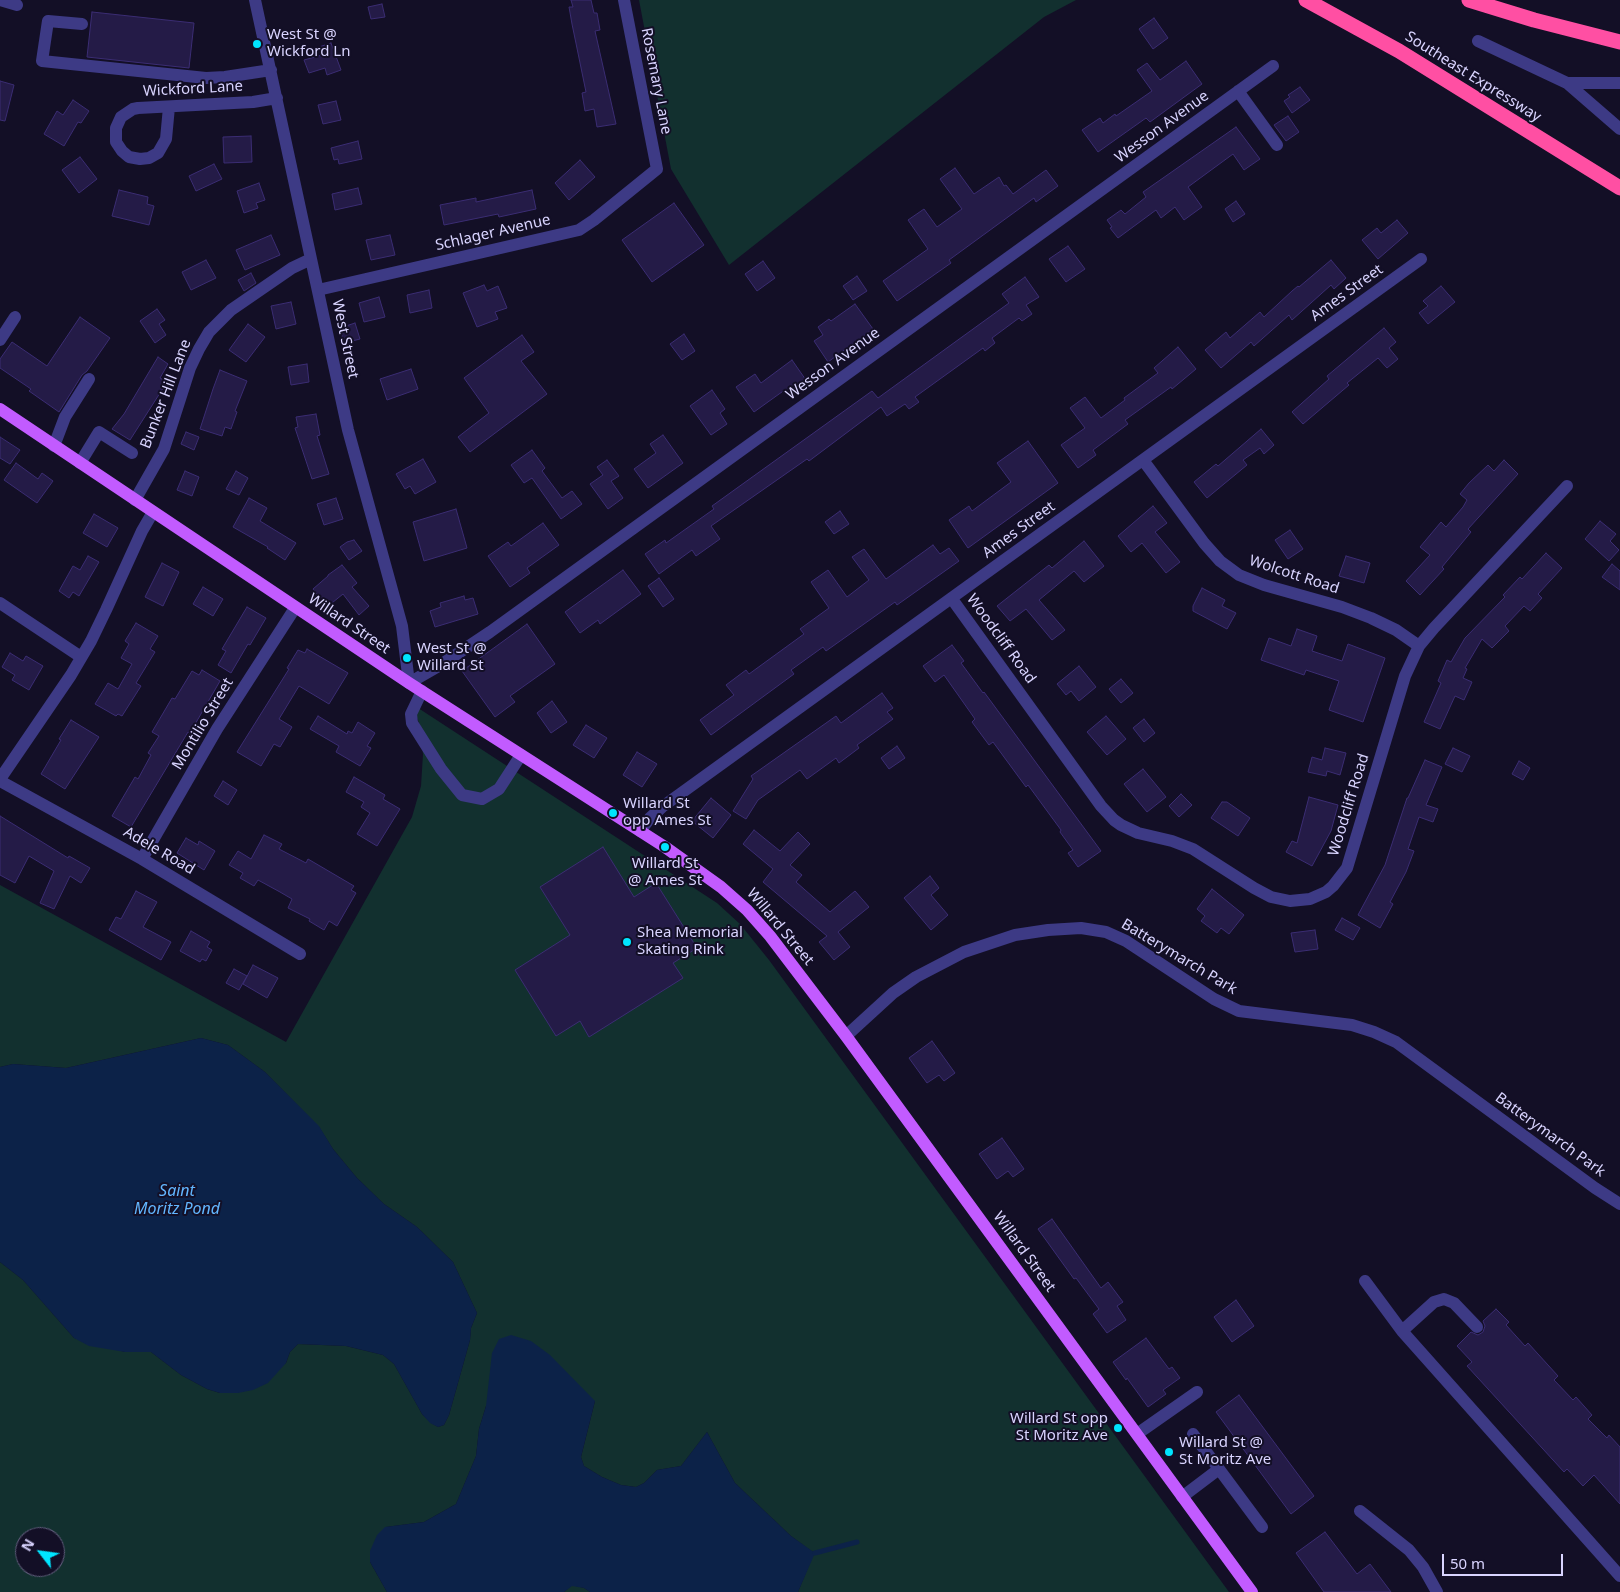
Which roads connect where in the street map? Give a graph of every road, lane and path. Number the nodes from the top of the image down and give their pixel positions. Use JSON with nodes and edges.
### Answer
{"nodes":[{"id":1,"x":0,"y":0,"type":"edge"},
{"id":2,"x":255,"y":0,"type":"edge"},
{"id":3,"x":624,"y":0,"type":"edge"},
{"id":4,"x":1306,"y":0,"type":"edge"},
{"id":5,"x":1470,"y":0,"type":"edge"},
{"id":6,"x":17,"y":5,"type":"dead end"},
{"id":7,"x":82,"y":24,"type":"dead end"},
{"id":8,"x":1478,"y":41,"type":"dead end"},
{"id":9,"x":1620,"y":42,"type":"edge"},
{"id":10,"x":1273,"y":66,"type":"dead end"},
{"id":11,"x":271,"y":70,"type":"junction"},
{"id":12,"x":1566,"y":83,"type":"junction"},
{"id":13,"x":1620,"y":83,"type":"edge"},
{"id":14,"x":1238,"y":92,"type":"junction"},
{"id":15,"x":277,"y":98,"type":"junction"},
{"id":16,"x":169,"y":106,"type":"junction"},
{"id":17,"x":1620,"y":129,"type":"edge"},
{"id":18,"x":1276,"y":145,"type":"dead end"},
{"id":19,"x":657,"y":169,"type":"joint"},
{"id":20,"x":1620,"y":188,"type":"edge"},
{"id":21,"x":311,"y":259,"type":"junction"},
{"id":22,"x":1421,"y":259,"type":"dead end"},
{"id":23,"x":318,"y":290,"type":"junction"},
{"id":24,"x":15,"y":317,"type":"dead end"},
{"id":25,"x":0,"y":340,"type":"edge"},
{"id":26,"x":88,"y":379,"type":"dead end"},
{"id":27,"x":0,"y":409,"type":"edge"},
{"id":28,"x":54,"y":446,"type":"junction"},
{"id":29,"x":132,"y":453,"type":"dead end"},
{"id":30,"x":1143,"y":460,"type":"junction"},
{"id":31,"x":80,"y":463,"type":"junction"},
{"id":32,"x":1567,"y":486,"type":"dead end"},
{"id":33,"x":136,"y":500,"type":"junction"},
{"id":34,"x":152,"y":512,"type":"junction"},
{"id":35,"x":952,"y":599,"type":"junction"},
{"id":36,"x":0,"y":603,"type":"edge"},
{"id":37,"x":295,"y":608,"type":"junction"},
{"id":38,"x":1419,"y":646,"type":"junction"},
{"id":39,"x":81,"y":658,"type":"junction"},
{"id":40,"x":409,"y":683,"type":"junction"},
{"id":41,"x":422,"y":691,"type":"junction"},
{"id":42,"x":521,"y":755,"type":"junction"},
{"id":43,"x":0,"y":780,"type":"edge"},
{"id":44,"x":640,"y":831,"type":"junction"},
{"id":45,"x":142,"y":859,"type":"junction"},
{"id":46,"x":300,"y":954,"type":"dead end"},
{"id":47,"x":846,"y":1036,"type":"junction"},
{"id":48,"x":1620,"y":1204,"type":"edge"},
{"id":49,"x":1365,"y":1281,"type":"dead end"},
{"id":50,"x":1477,"y":1327,"type":"dead end"},
{"id":51,"x":1402,"y":1330,"type":"junction"},
{"id":52,"x":1197,"y":1392,"type":"dead end"},
{"id":53,"x":1136,"y":1434,"type":"junction"},
{"id":54,"x":1192,"y":1434,"type":"dead end"},
{"id":55,"x":1219,"y":1469,"type":"junction"},
{"id":56,"x":1182,"y":1497,"type":"junction"},
{"id":57,"x":1360,"y":1511,"type":"dead end"},
{"id":58,"x":1262,"y":1527,"type":"dead end"},
{"id":59,"x":1620,"y":1576,"type":"edge"},
{"id":60,"x":1252,"y":1592,"type":"edge"},
{"id":61,"x":1437,"y":1592,"type":"edge"}],
"edges":[{"from":1,"to":6,"type":"street"},
{"from":2,"to":11,"type":"street","name":"West Street"},
{"from":3,"to":19,"type":"street","name":"Rosemary Lane"},
{"from":4,"to":20,"type":"highway","name":"Southeast Expressway"},
{"from":5,"to":9,"type":"highway"},
{"from":7,"to":11,"type":"street"},
{"from":8,"to":12,"type":"street"},
{"from":10,"to":14,"type":"street","name":"Wesson Avenue"},
{"from":11,"to":15,"type":"street","name":"West Street"},
{"from":12,"to":13,"type":"street"},
{"from":12,"to":17,"type":"street"},
{"from":14,"to":18,"type":"street"},
{"from":14,"to":40,"type":"street","name":"Wesson Avenue"},
{"from":15,"to":16,"type":"street","name":"Wickford Lane"},
{"from":15,"to":21,"type":"street","name":"West Street"},
{"from":16,"to":16,"type":"street","name":"Wickford Lane"},
{"from":19,"to":23,"type":"street","name":"Schlager Avenue"},
{"from":21,"to":23,"type":"street","name":"West Street"},
{"from":21,"to":33,"type":"street","name":"Bunker Hill Lane"},
{"from":22,"to":30,"type":"street","name":"Ames Street"},
{"from":23,"to":40,"type":"street","name":"West Street"},
{"from":24,"to":25,"type":"street"},
{"from":26,"to":28,"type":"street"},
{"from":27,"to":28,"type":"main road","name":"Willard Street"},
{"from":28,"to":31,"type":"main road","name":"Willard Street"},
{"from":29,"to":31,"type":"street"},
{"from":30,"to":35,"type":"street","name":"Ames Street"},
{"from":30,"to":38,"type":"street","name":"Wolcott Road"},
{"from":31,"to":33,"type":"main road","name":"Willard Street"},
{"from":32,"to":38,"type":"street","name":"Woodcliff Road"},
{"from":33,"to":34,"type":"main road","name":"Willard Street"},
{"from":34,"to":37,"type":"main road","name":"Willard Street"},
{"from":34,"to":39,"type":"street"},
{"from":35,"to":38,"type":"street","name":"Woodcliff Road"},
{"from":35,"to":44,"type":"street","name":"Ames Street"},
{"from":36,"to":39,"type":"street"},
{"from":37,"to":40,"type":"main road","name":"Willard Street"},
{"from":37,"to":45,"type":"street","name":"Montilio Street"},
{"from":39,"to":43,"type":"street"},
{"from":40,"to":41,"type":"main road","name":"Willard Street"},
{"from":41,"to":42,"type":"main road","name":"Willard Street"},
{"from":41,"to":42,"type":"street"},
{"from":42,"to":44,"type":"main road","name":"Willard Street"},
{"from":43,"to":45,"type":"street","name":"Adele Road"},
{"from":44,"to":47,"type":"main road","name":"Willard Street"},
{"from":45,"to":46,"type":"street","name":"Adele Road"},
{"from":47,"to":48,"type":"street","name":"Batterymarch Park"},
{"from":47,"to":53,"type":"main road","name":"Willard Street"},
{"from":49,"to":51,"type":"street"},
{"from":50,"to":51,"type":"street"},
{"from":51,"to":59,"type":"street"},
{"from":52,"to":53,"type":"street"},
{"from":53,"to":56,"type":"main road","name":"Willard Street"},
{"from":54,"to":55,"type":"street"},
{"from":55,"to":56,"type":"street"},
{"from":55,"to":58,"type":"street"},
{"from":56,"to":60,"type":"main road","name":"Willard Street"},
{"from":57,"to":61,"type":"street"}]}
